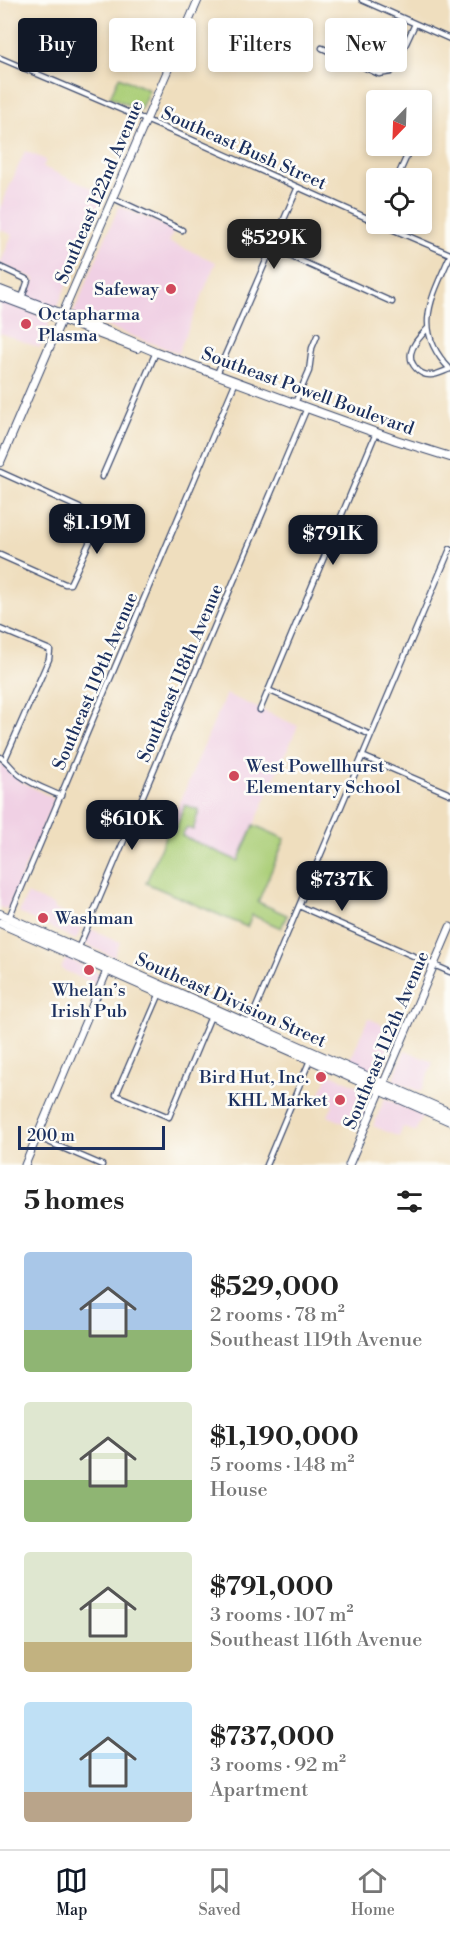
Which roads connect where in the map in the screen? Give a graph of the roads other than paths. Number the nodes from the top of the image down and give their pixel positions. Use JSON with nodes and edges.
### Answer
{"nodes":[{"id":1,"x":198,"y":0,"type":"edge"},
{"id":2,"x":362,"y":0,"type":"edge"},
{"id":3,"x":415,"y":24,"type":"junction"},
{"id":4,"x":450,"y":39,"type":"edge"},
{"id":5,"x":322,"y":48,"type":"dead end"},
{"id":6,"x":0,"y":58,"type":"edge"},
{"id":7,"x":147,"y":120,"type":"junction"},
{"id":8,"x":298,"y":187,"type":"junction"},
{"id":9,"x":113,"y":198,"type":"junction"},
{"id":10,"x":366,"y":218,"type":"edge"},
{"id":11,"x":182,"y":230,"type":"dead end"},
{"id":12,"x":403,"y":234,"type":"edge"},
{"id":13,"x":272,"y":248,"type":"junction"},
{"id":14,"x":450,"y":255,"type":"edge"},
{"id":15,"x":0,"y":267,"type":"edge"},
{"id":16,"x":0,"y":290,"type":"edge"},
{"id":17,"x":0,"y":296,"type":"edge"},
{"id":18,"x":22,"y":298,"type":"junction"},
{"id":19,"x":392,"y":302,"type":"dead end"},
{"id":20,"x":62,"y":316,"type":"junction"},
{"id":21,"x":428,"y":329,"type":"junction"},
{"id":22,"x":317,"y":336,"type":"dead end"},
{"id":23,"x":156,"y":352,"type":"junction"},
{"id":24,"x":450,"y":369,"type":"edge"},
{"id":25,"x":217,"y":374,"type":"junction"},
{"id":26,"x":237,"y":381,"type":"junction"},
{"id":27,"x":295,"y":403,"type":"junction"},
{"id":28,"x":307,"y":408,"type":"junction"},
{"id":29,"x":376,"y":434,"type":"junction"},
{"id":30,"x":450,"y":457,"type":"edge"},
{"id":31,"x":0,"y":462,"type":"edge"},
{"id":32,"x":0,"y":472,"type":"edge"},
{"id":33,"x":102,"y":477,"type":"dead end"},
{"id":34,"x":450,"y":549,"type":"edge"},
{"id":35,"x":0,"y":555,"type":"edge"},
{"id":36,"x":0,"y":629,"type":"edge"},
{"id":37,"x":268,"y":690,"type":"junction"},
{"id":38,"x":260,"y":710,"type":"dead end"},
{"id":39,"x":371,"y":735,"type":"junction"},
{"id":40,"x":362,"y":756,"type":"junction"},
{"id":41,"x":3,"y":758,"type":"edge"},
{"id":42,"x":450,"y":794,"type":"edge"},
{"id":43,"x":61,"y":796,"type":"junction"},
{"id":44,"x":299,"y":906,"type":"junction"},
{"id":45,"x":0,"y":914,"type":"edge"},
{"id":46,"x":5,"y":922,"type":"edge"},
{"id":47,"x":450,"y":927,"type":"edge"},
{"id":48,"x":23,"y":933,"type":"junction"},
{"id":49,"x":50,"y":937,"type":"junction"},
{"id":50,"x":78,"y":949,"type":"junction"},
{"id":51,"x":434,"y":964,"type":"junction"},
{"id":52,"x":109,"y":967,"type":"junction"},
{"id":53,"x":450,"y":972,"type":"edge"},
{"id":54,"x":160,"y":993,"type":"junction"},
{"id":55,"x":211,"y":1016,"type":"junction"},
{"id":56,"x":249,"y":1025,"type":"junction"},
{"id":57,"x":310,"y":1059,"type":"junction"},
{"id":58,"x":382,"y":1087,"type":"junction"},
{"id":59,"x":450,"y":1113,"type":"edge"},
{"id":60,"x":450,"y":1121,"type":"edge"},
{"id":61,"x":36,"y":1137,"type":"junction"},
{"id":62,"x":25,"y":1165,"type":"edge"},
{"id":63,"x":102,"y":1165,"type":"edge"},
{"id":64,"x":266,"y":1165,"type":"edge"},
{"id":65,"x":349,"y":1165,"type":"edge"}],
"edges":[{"from":1,"to":7,"type":"main road","name":"Southeast 122nd Avenue"},
{"from":2,"to":3,"type":"street"},
{"from":3,"to":4,"type":"street"},
{"from":3,"to":5,"type":"street"},
{"from":6,"to":7,"type":"street","name":"Southeast Bush Street"},
{"from":7,"to":8,"type":"street","name":"Southeast Bush Street"},
{"from":7,"to":9,"type":"main road","name":"Southeast 122nd Avenue"},
{"from":8,"to":10,"type":"street","name":"Southeast Bush Street"},
{"from":8,"to":13,"type":"street"},
{"from":9,"to":11,"type":"street"},
{"from":9,"to":20,"type":"main road","name":"Southeast 122nd Avenue"},
{"from":12,"to":14,"type":"street","name":"Southeast Bush Street"},
{"from":13,"to":19,"type":"street"},
{"from":13,"to":25,"type":"street"},
{"from":14,"to":21,"type":"street"},
{"from":15,"to":18,"type":"street"},
{"from":16,"to":18,"type":"main road","name":"Southeast Powell Boulevard"},
{"from":17,"to":20,"type":"main road","name":"Southeast Powell Boulevard"},
{"from":18,"to":20,"type":"main road","name":"Southeast Powell Boulevard"},
{"from":20,"to":23,"type":"main road","name":"Southeast Powell Boulevard"},
{"from":20,"to":31,"type":"main road","name":"Southeast 122nd Avenue"},
{"from":21,"to":24,"type":"street"},
{"from":21,"to":24,"type":"street"},
{"from":22,"to":27,"type":"street"},
{"from":23,"to":25,"type":"main road","name":"Southeast Powell Boulevard"},
{"from":23,"to":33,"type":"street"},
{"from":25,"to":26,"type":"main road","name":"Southeast Powell Boulevard"},
{"from":26,"to":27,"type":"main road","name":"Southeast Powell Boulevard"},
{"from":26,"to":43,"type":"street","name":"Southeast 119th Avenue"},
{"from":27,"to":28,"type":"main road","name":"Southeast Powell Boulevard"},
{"from":28,"to":29,"type":"main road","name":"Southeast Powell Boulevard"},
{"from":28,"to":50,"type":"street","name":"Southeast 118th Avenue"},
{"from":29,"to":30,"type":"main road","name":"Southeast Powell Boulevard"},
{"from":29,"to":37,"type":"street"},
{"from":32,"to":35,"type":"street"},
{"from":34,"to":39,"type":"street"},
{"from":36,"to":41,"type":"street"},
{"from":37,"to":38,"type":"street"},
{"from":37,"to":39,"type":"street"},
{"from":39,"to":40,"type":"street"},
{"from":40,"to":42,"type":"street"},
{"from":40,"to":44,"type":"street"},
{"from":41,"to":43,"type":"street"},
{"from":43,"to":46,"type":"street","name":"Southeast 119th Avenue"},
{"from":44,"to":51,"type":"street"},
{"from":44,"to":56,"type":"street"},
{"from":45,"to":46,"type":"main road","name":"Southeast Division Street"},
{"from":46,"to":48,"type":"main road","name":"Southeast Division Street"},
{"from":46,"to":49,"type":"main road","name":"Southeast Division Street"},
{"from":47,"to":51,"type":"main road","name":"Southeast 112th Avenue"},
{"from":48,"to":49,"type":"main road"},
{"from":48,"to":52,"type":"main road","name":"Southeast Division Street"},
{"from":49,"to":50,"type":"main road","name":"Southeast Division Street"},
{"from":50,"to":52,"type":"main road","name":"Southeast Division Street"},
{"from":51,"to":53,"type":"street"},
{"from":51,"to":58,"type":"main road","name":"Southeast 112th Avenue"},
{"from":52,"to":54,"type":"main road","name":"Southeast Division Street"},
{"from":52,"to":56,"type":"main road","name":"Southeast Division Street"},
{"from":52,"to":61,"type":"main road"},
{"from":54,"to":55,"type":"main road","name":"Southeast Division Street"},
{"from":54,"to":55,"type":"street"},
{"from":55,"to":57,"type":"main road","name":"Southeast Division Street"},
{"from":56,"to":58,"type":"main road","name":"Southeast Division Street"},
{"from":57,"to":58,"type":"main road","name":"Southeast Division Street"},
{"from":57,"to":64,"type":"street"},
{"from":58,"to":59,"type":"main road","name":"Southeast Division Street"},
{"from":58,"to":60,"type":"main road","name":"Southeast Division Street"},
{"from":58,"to":65,"type":"main road","name":"Southeast 112th Avenue"},
{"from":61,"to":62,"type":"main road"},
{"from":61,"to":63,"type":"street"}]}
